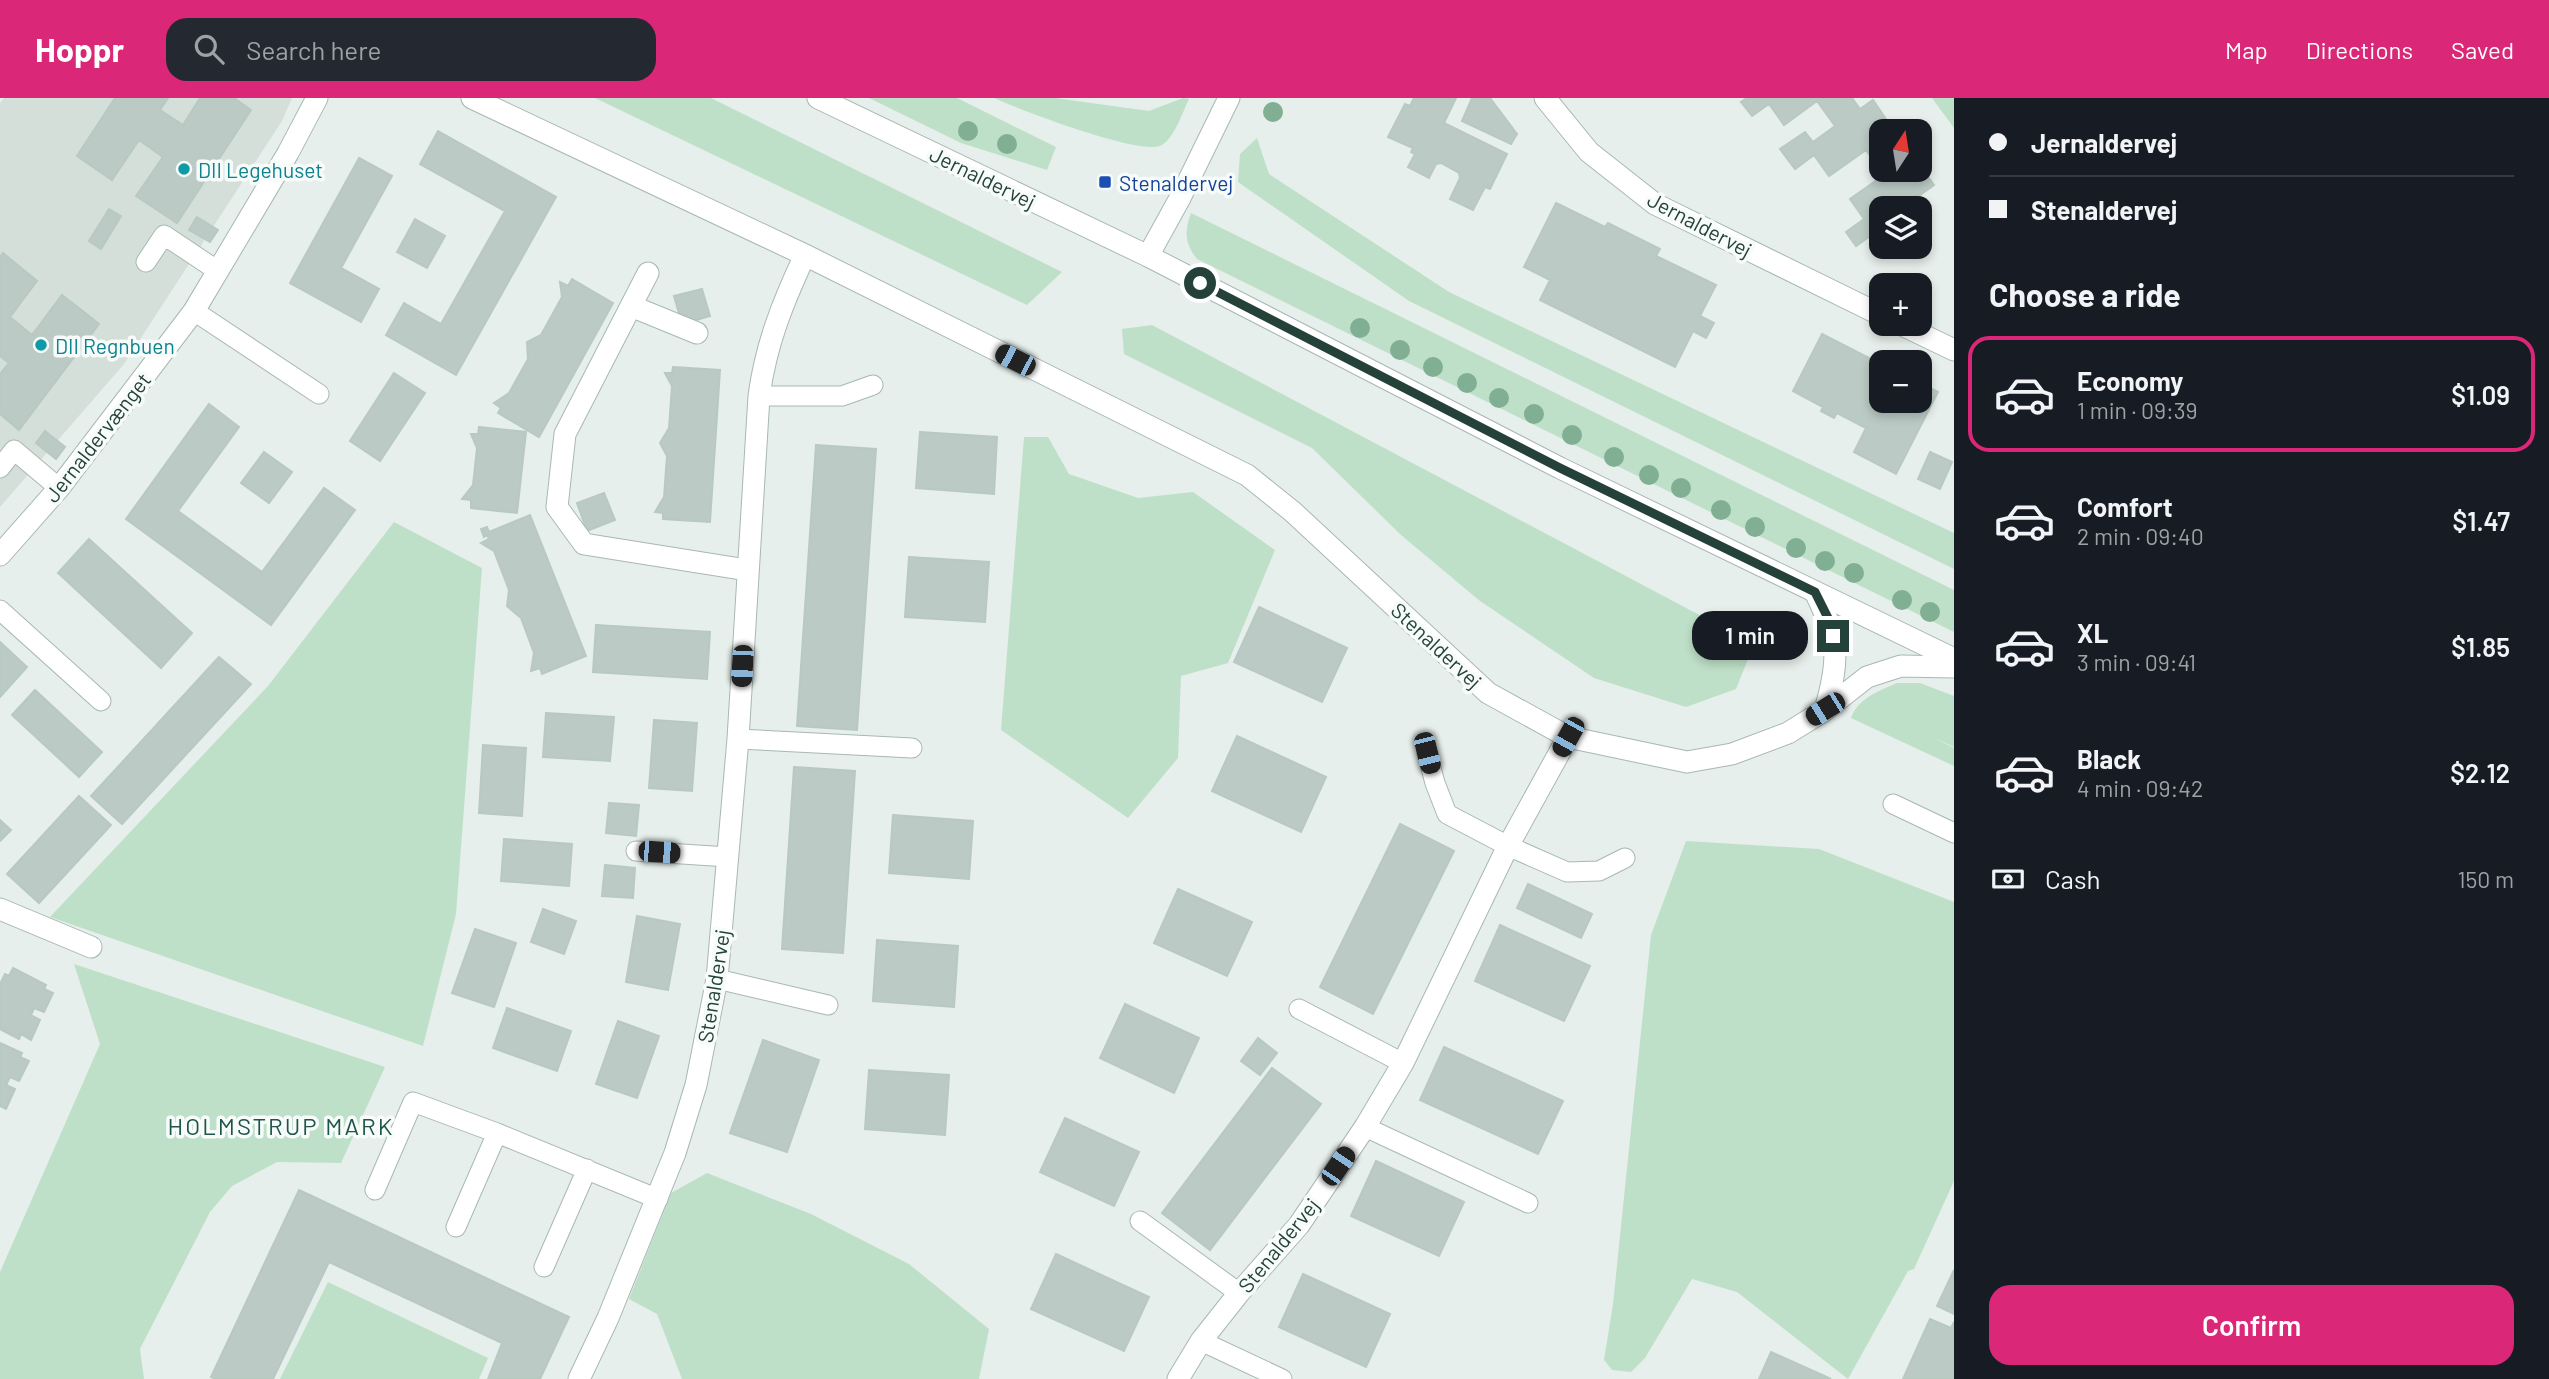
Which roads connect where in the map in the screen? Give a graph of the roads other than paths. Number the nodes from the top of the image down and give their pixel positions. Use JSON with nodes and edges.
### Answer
{"nodes":[{"id":1,"x":317,"y":98,"type":"edge"},
{"id":2,"x":472,"y":98,"type":"edge"},
{"id":3,"x":818,"y":98,"type":"edge"},
{"id":4,"x":1229,"y":98,"type":"edge"},
{"id":5,"x":1545,"y":98,"type":"edge"},
{"id":6,"x":805,"y":255,"type":"junction"},
{"id":7,"x":1148,"y":256,"type":"junction"},
{"id":8,"x":146,"y":262,"type":"dead end"},
{"id":9,"x":218,"y":271,"type":"junction"},
{"id":10,"x":648,"y":273,"type":"dead end"},
{"id":11,"x":631,"y":306,"type":"junction"},
{"id":12,"x":1869,"y":309,"type":"edge"},
{"id":13,"x":194,"y":311,"type":"junction"},
{"id":14,"x":697,"y":333,"type":"dead end"},
{"id":15,"x":1925,"y":336,"type":"edge"},
{"id":16,"x":1954,"y":350,"type":"edge"},
{"id":17,"x":873,"y":385,"type":"dead end"},
{"id":18,"x":319,"y":394,"type":"dead end"},
{"id":19,"x":759,"y":396,"type":"junction"},
{"id":20,"x":0,"y":467,"type":"edge"},
{"id":21,"x":59,"y":488,"type":"junction"},
{"id":22,"x":0,"y":555,"type":"edge"},
{"id":23,"x":747,"y":570,"type":"junction"},
{"id":24,"x":1815,"y":592,"type":"junction"},
{"id":25,"x":0,"y":610,"type":"edge"},
{"id":26,"x":1954,"y":659,"type":"edge"},
{"id":27,"x":1954,"y":667,"type":"edge"},
{"id":28,"x":101,"y":701,"type":"dead end"},
{"id":29,"x":1825,"y":709,"type":"junction"},
{"id":30,"x":1568,"y":737,"type":"junction"},
{"id":31,"x":737,"y":739,"type":"junction"},
{"id":32,"x":912,"y":748,"type":"dead end"},
{"id":33,"x":1427,"y":753,"type":"dead end"},
{"id":34,"x":1894,"y":804,"type":"dead end"},
{"id":35,"x":1954,"y":833,"type":"edge"},
{"id":36,"x":1508,"y":846,"type":"junction"},
{"id":37,"x":636,"y":851,"type":"dead end"},
{"id":38,"x":728,"y":857,"type":"junction"},
{"id":39,"x":1625,"y":858,"type":"dead end"},
{"id":40,"x":0,"y":908,"type":"edge"},
{"id":41,"x":91,"y":947,"type":"dead end"},
{"id":42,"x":717,"y":979,"type":"junction"},
{"id":43,"x":828,"y":1005,"type":"dead end"},
{"id":44,"x":1298,"y":1009,"type":"dead end"},
{"id":45,"x":1403,"y":1063,"type":"junction"},
{"id":46,"x":1365,"y":1127,"type":"junction"},
{"id":47,"x":497,"y":1133,"type":"junction"},
{"id":48,"x":587,"y":1169,"type":"junction"},
{"id":49,"x":375,"y":1190,"type":"dead end"},
{"id":50,"x":658,"y":1199,"type":"junction"},
{"id":51,"x":1528,"y":1203,"type":"dead end"},
{"id":52,"x":1140,"y":1221,"type":"dead end"},
{"id":53,"x":456,"y":1227,"type":"dead end"},
{"id":54,"x":544,"y":1266,"type":"dead end"},
{"id":55,"x":1239,"y":1293,"type":"junction"},
{"id":56,"x":1201,"y":1341,"type":"junction"},
{"id":57,"x":579,"y":1379,"type":"edge"},
{"id":58,"x":1178,"y":1379,"type":"edge"},
{"id":59,"x":1282,"y":1379,"type":"edge"}],
"edges":[{"from":1,"to":9,"type":"street","name":"Jernaldervænget"},
{"from":2,"to":6,"type":"street","name":"Stenaldervej"},
{"from":3,"to":7,"type":"street","name":"Jernaldervej"},
{"from":4,"to":7,"type":"street"},
{"from":5,"to":12,"type":"street","name":"Jernaldervej"},
{"from":6,"to":19,"type":"street","name":"Stenaldervej"},
{"from":6,"to":30,"type":"street","name":"Stenaldervej"},
{"from":7,"to":24,"type":"street","name":"Jernaldervej"},
{"from":8,"to":9,"type":"lane"},
{"from":9,"to":13,"type":"street","name":"Jernaldervænget"},
{"from":10,"to":11,"type":"street"},
{"from":11,"to":14,"type":"street"},
{"from":11,"to":23,"type":"street"},
{"from":13,"to":18,"type":"lane"},
{"from":13,"to":21,"type":"street","name":"Jernaldervænget"},
{"from":15,"to":16,"type":"street"},
{"from":17,"to":19,"type":"lane"},
{"from":19,"to":23,"type":"street","name":"Stenaldervej"},
{"from":20,"to":21,"type":"lane"},
{"from":21,"to":22,"type":"street","name":"Jernaldervænget"},
{"from":23,"to":31,"type":"street","name":"Stenaldervej"},
{"from":24,"to":26,"type":"street","name":"Jernaldervej"},
{"from":24,"to":29,"type":"street"},
{"from":25,"to":28,"type":"lane"},
{"from":27,"to":29,"type":"street","name":"Stenaldervej"},
{"from":29,"to":30,"type":"street","name":"Stenaldervej"},
{"from":30,"to":36,"type":"street","name":"Stenaldervej"},
{"from":31,"to":32,"type":"lane"},
{"from":31,"to":38,"type":"street","name":"Stenaldervej"},
{"from":33,"to":36,"type":"lane"},
{"from":34,"to":35,"type":"lane"},
{"from":36,"to":39,"type":"lane"},
{"from":36,"to":45,"type":"street","name":"Stenaldervej"},
{"from":37,"to":38,"type":"lane"},
{"from":38,"to":42,"type":"street","name":"Stenaldervej"},
{"from":40,"to":41,"type":"street"},
{"from":42,"to":43,"type":"lane"},
{"from":42,"to":50,"type":"street","name":"Stenaldervej"},
{"from":44,"to":45,"type":"lane"},
{"from":45,"to":46,"type":"street","name":"Stenaldervej"},
{"from":46,"to":51,"type":"lane"},
{"from":46,"to":55,"type":"street","name":"Stenaldervej"},
{"from":47,"to":48,"type":"lane"},
{"from":47,"to":49,"type":"lane"},
{"from":47,"to":53,"type":"lane"},
{"from":48,"to":50,"type":"lane"},
{"from":48,"to":54,"type":"lane"},
{"from":50,"to":57,"type":"street","name":"Stenaldervej"},
{"from":52,"to":55,"type":"lane"},
{"from":55,"to":56,"type":"street","name":"Stenaldervej"},
{"from":56,"to":58,"type":"street","name":"Stenaldervej"},
{"from":56,"to":59,"type":"lane"}]}
